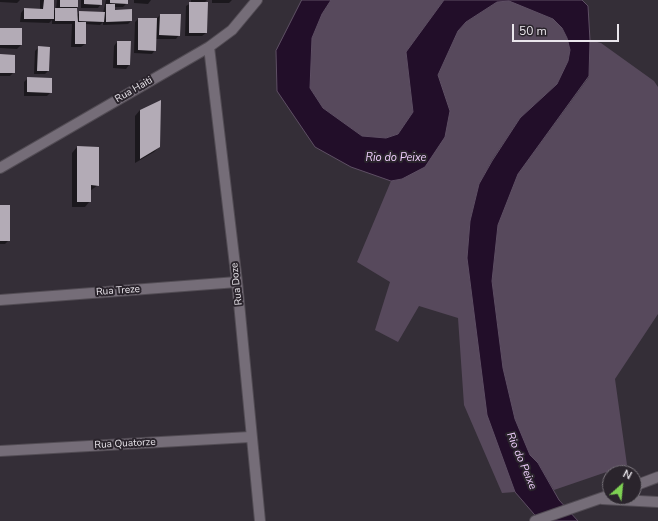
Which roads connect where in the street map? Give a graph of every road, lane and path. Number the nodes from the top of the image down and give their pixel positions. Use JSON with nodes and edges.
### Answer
{"nodes":[{"id":1,"x":257,"y":0,"type":"edge"},
{"id":2,"x":209,"y":47,"type":"junction"},
{"id":3,"x":0,"y":168,"type":"edge"},
{"id":4,"x":237,"y":282,"type":"junction"},
{"id":5,"x":0,"y":300,"type":"edge"},
{"id":6,"x":250,"y":437,"type":"junction"},
{"id":7,"x":0,"y":450,"type":"edge"},
{"id":8,"x":658,"y":477,"type":"edge"},
{"id":9,"x":642,"y":483,"type":"edge"},
{"id":10,"x":600,"y":499,"type":"edge"},
{"id":11,"x":658,"y":502,"type":"edge"},
{"id":12,"x":260,"y":521,"type":"edge"},
{"id":13,"x":535,"y":521,"type":"edge"}],
"edges":[{"from":1,"to":2,"type":"street","name":"Rua Haiti"},
{"from":2,"to":3,"type":"street","name":"Rua Haiti"},
{"from":2,"to":4,"type":"street","name":"Rua Doze"},
{"from":4,"to":5,"type":"street","name":"Rua Treze"},
{"from":4,"to":6,"type":"street","name":"Rua Doze"},
{"from":6,"to":7,"type":"street","name":"Rua Quatorze"},
{"from":6,"to":12,"type":"street","name":"Rua Doze"},
{"from":8,"to":9,"type":"street"},
{"from":10,"to":11,"type":"street"},
{"from":10,"to":13,"type":"street"}]}
